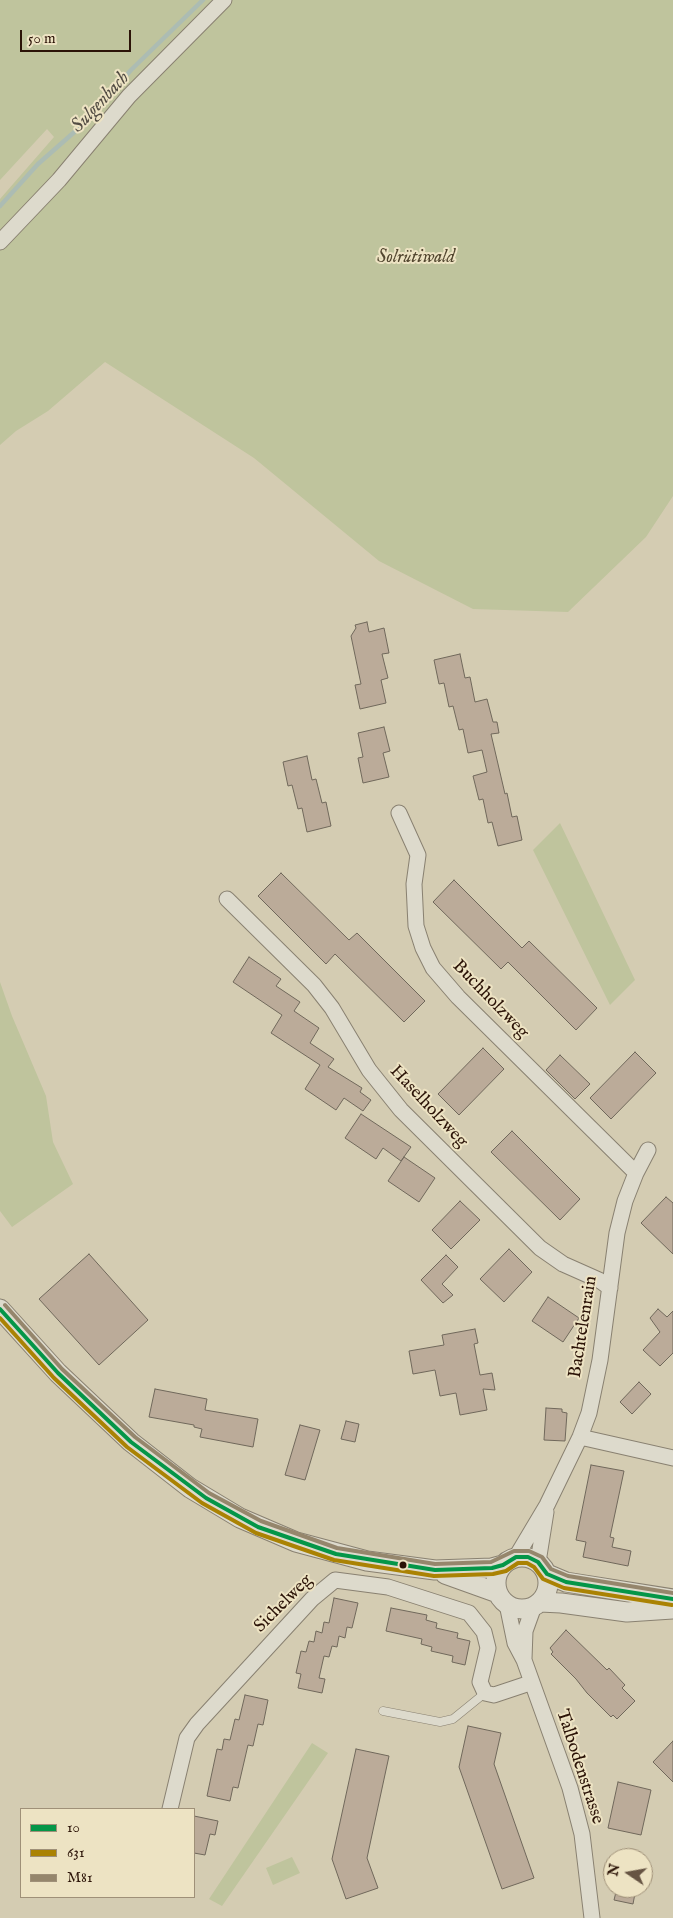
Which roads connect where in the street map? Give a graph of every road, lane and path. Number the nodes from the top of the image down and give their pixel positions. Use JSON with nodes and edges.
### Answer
{"nodes":[{"id":1,"x":224,"y":0,"type":"edge"},
{"id":2,"x":0,"y":242,"type":"edge"},
{"id":3,"x":399,"y":813,"type":"dead end"},
{"id":4,"x":226,"y":899,"type":"dead end"},
{"id":5,"x":648,"y":1150,"type":"dead end"},
{"id":6,"x":636,"y":1173,"type":"junction"},
{"id":7,"x":610,"y":1288,"type":"junction"},
{"id":8,"x":0,"y":1309,"type":"edge"},
{"id":9,"x":580,"y":1437,"type":"junction"},
{"id":10,"x":673,"y":1458,"type":"edge"},
{"id":11,"x":547,"y":1506,"type":"junction"},
{"id":12,"x":509,"y":1561,"type":"junction"},
{"id":13,"x":543,"y":1568,"type":"junction"},
{"id":14,"x":435,"y":1570,"type":"junction"},
{"id":15,"x":502,"y":1598,"type":"junction"},
{"id":16,"x":673,"y":1599,"type":"edge"},
{"id":17,"x":537,"y":1604,"type":"junction"},
{"id":18,"x":673,"y":1609,"type":"edge"},
{"id":19,"x":524,"y":1660,"type":"junction"},
{"id":20,"x":530,"y":1683,"type":"junction"},
{"id":21,"x":485,"y":1692,"type":"junction"},
{"id":22,"x":383,"y":1711,"type":"dead end"},
{"id":23,"x":170,"y":1808,"type":"edge"},
{"id":24,"x":592,"y":1918,"type":"edge"}],
"edges":[{"from":1,"to":2,"type":"street"},
{"from":3,"to":6,"type":"street","name":"Buchholzweg"},
{"from":4,"to":7,"type":"street","name":"Haselholzweg"},
{"from":5,"to":6,"type":"street","name":"Bachtelenrain"},
{"from":6,"to":7,"type":"street","name":"Bachtelenrain"},
{"from":7,"to":9,"type":"street","name":"Bachtelenrain"},
{"from":8,"to":14,"type":"street"},
{"from":9,"to":10,"type":"street"},
{"from":9,"to":11,"type":"street","name":"Bachtelenrain"},
{"from":11,"to":12,"type":"street","name":"Bachtelenrain"},
{"from":11,"to":13,"type":"street","name":"Bachtelenrain"},
{"from":12,"to":13,"type":"street"},
{"from":12,"to":14,"type":"street"},
{"from":12,"to":15,"type":"street"},
{"from":13,"to":16,"type":"street"},
{"from":13,"to":17,"type":"street"},
{"from":14,"to":15,"type":"street"},
{"from":15,"to":17,"type":"street"},
{"from":15,"to":19,"type":"street","name":"Talbodenstrasse"},
{"from":17,"to":18,"type":"street"},
{"from":17,"to":19,"type":"street","name":"Talbodenstrasse"},
{"from":19,"to":20,"type":"street","name":"Talbodenstrasse"},
{"from":20,"to":21,"type":"street"},
{"from":20,"to":24,"type":"street","name":"Talbodenstrasse"},
{"from":21,"to":22,"type":"lane"},
{"from":21,"to":23,"type":"street","name":"Sichelweg"}]}
